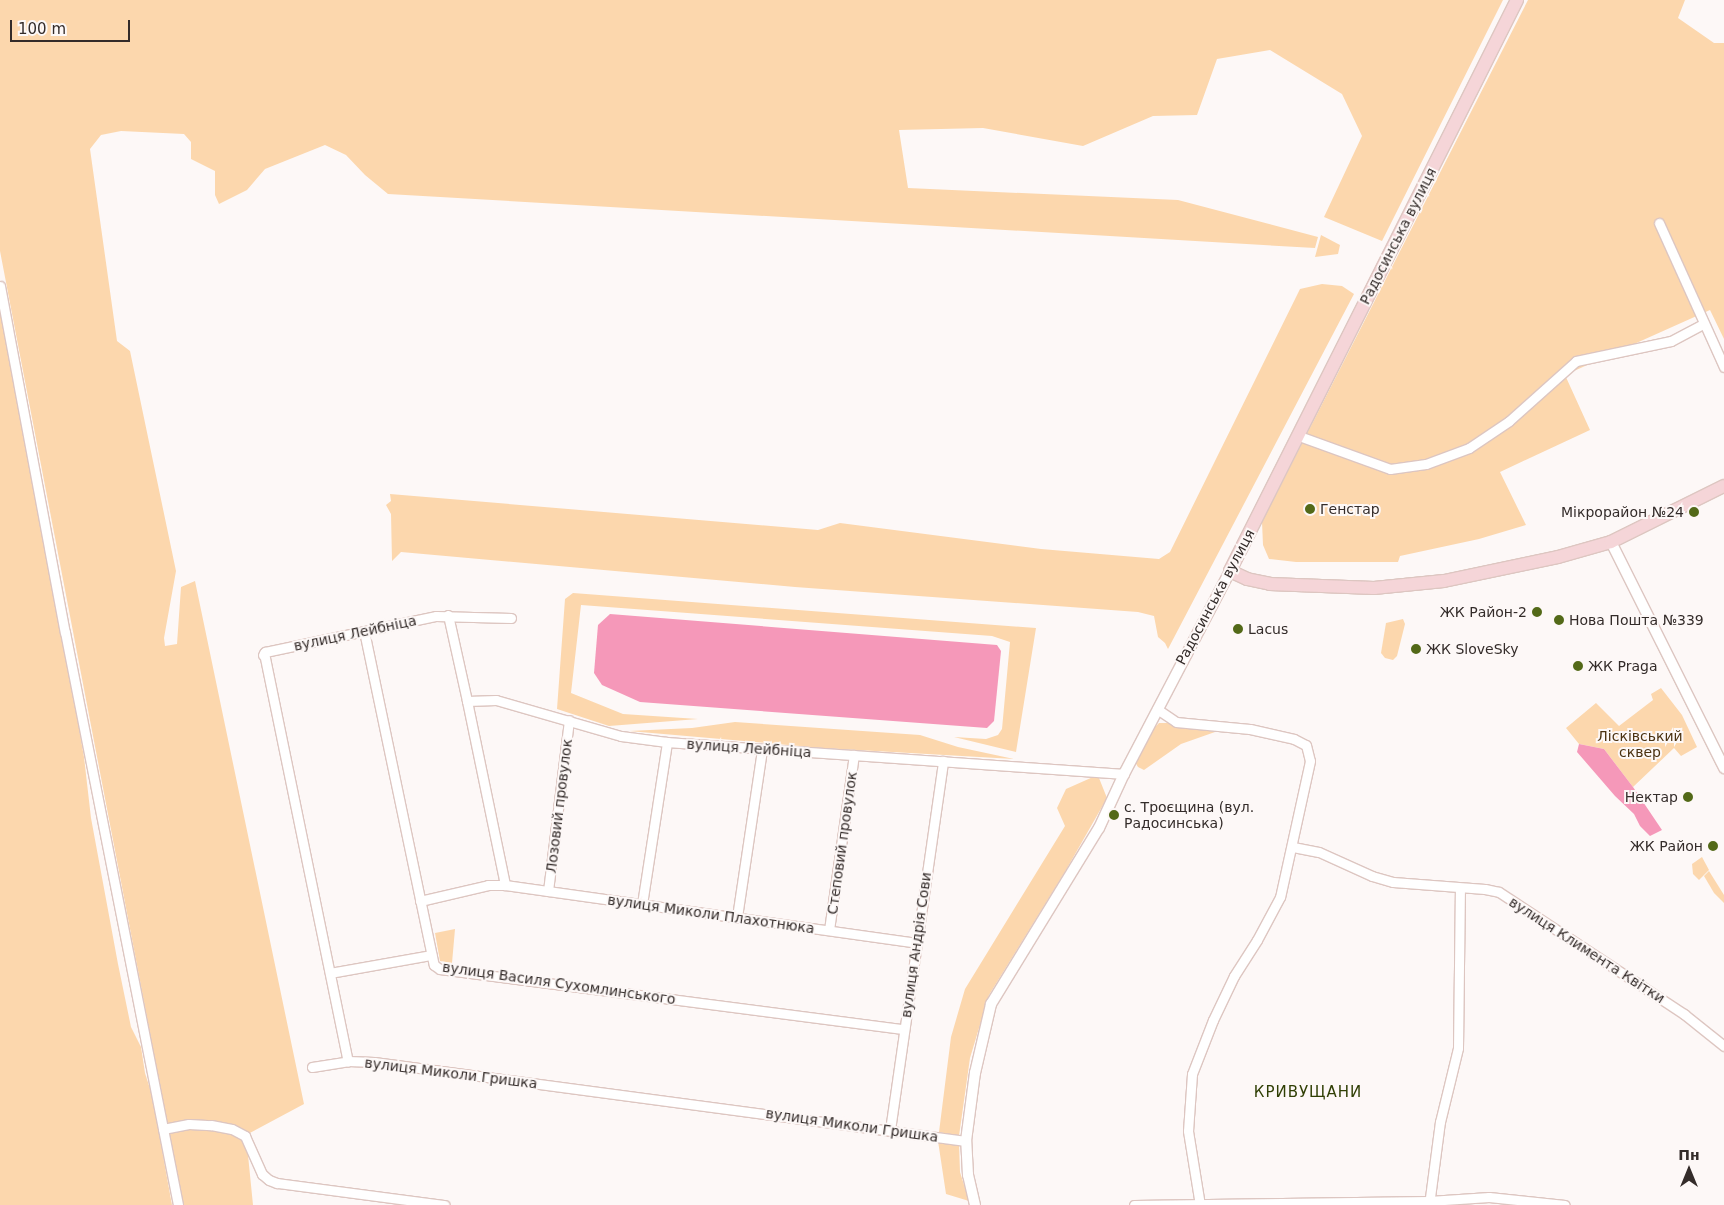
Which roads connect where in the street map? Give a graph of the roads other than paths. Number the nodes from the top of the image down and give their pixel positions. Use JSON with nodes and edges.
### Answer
{"nodes":[{"id":1,"x":1517,"y":0,"type":"edge"},
{"id":2,"x":1659,"y":223,"type":"dead end"},
{"id":3,"x":0,"y":286,"type":"edge"},
{"id":4,"x":1703,"y":324,"type":"junction"},
{"id":5,"x":1724,"y":367,"type":"edge"},
{"id":6,"x":1299,"y":436,"type":"junction"},
{"id":7,"x":1724,"y":486,"type":"edge"},
{"id":8,"x":1611,"y":542,"type":"junction"},
{"id":9,"x":1230,"y":571,"type":"junction"},
{"id":10,"x":448,"y":615,"type":"junction"},
{"id":11,"x":510,"y":618,"type":"dead end"},
{"id":12,"x":364,"y":631,"type":"junction"},
{"id":13,"x":263,"y":655,"type":"joint"},
{"id":14,"x":467,"y":701,"type":"junction"},
{"id":15,"x":1157,"y":709,"type":"junction"},
{"id":16,"x":569,"y":720,"type":"junction"},
{"id":17,"x":667,"y":742,"type":"junction"},
{"id":18,"x":762,"y":750,"type":"junction"},
{"id":19,"x":854,"y":755,"type":"junction"},
{"id":20,"x":943,"y":761,"type":"junction"},
{"id":21,"x":1724,"y":768,"type":"edge"},
{"id":22,"x":1124,"y":774,"type":"junction"},
{"id":23,"x":1293,"y":847,"type":"junction"},
{"id":24,"x":505,"y":885,"type":"junction"},
{"id":25,"x":1460,"y":888,"type":"junction"},
{"id":26,"x":548,"y":891,"type":"junction"},
{"id":27,"x":420,"y":901,"type":"junction"},
{"id":28,"x":642,"y":904,"type":"junction"},
{"id":29,"x":737,"y":917,"type":"junction"},
{"id":30,"x":829,"y":930,"type":"junction"},
{"id":31,"x":917,"y":943,"type":"junction"},
{"id":32,"x":431,"y":955,"type":"junction"},
{"id":33,"x":330,"y":974,"type":"junction"},
{"id":34,"x":904,"y":1029,"type":"junction"},
{"id":35,"x":1724,"y":1046,"type":"edge"},
{"id":36,"x":348,"y":1061,"type":"junction"},
{"id":37,"x":312,"y":1067,"type":"dead end"},
{"id":38,"x":163,"y":1129,"type":"junction"},
{"id":39,"x":890,"y":1130,"type":"junction"},
{"id":40,"x":966,"y":1141,"type":"junction"},
{"id":41,"x":1429,"y":1203,"type":"edge"},
{"id":42,"x":1199,"y":1204,"type":"edge"},
{"id":43,"x":178,"y":1205,"type":"edge"},
{"id":44,"x":445,"y":1205,"type":"edge"},
{"id":45,"x":975,"y":1205,"type":"edge"},
{"id":46,"x":1134,"y":1205,"type":"edge"},
{"id":47,"x":1565,"y":1205,"type":"edge"}],
"edges":[{"from":1,"to":6,"type":"main road","name":"Радосинська вулиця"},
{"from":2,"to":4,"type":"street"},
{"from":3,"to":38,"type":"street"},
{"from":4,"to":5,"type":"street"},
{"from":4,"to":6,"type":"street"},
{"from":6,"to":9,"type":"main road","name":"Радосинська вулиця"},
{"from":7,"to":8,"type":"main road"},
{"from":8,"to":9,"type":"main road"},
{"from":8,"to":21,"type":"street"},
{"from":9,"to":15,"type":"street","name":"Радосинська вулиця"},
{"from":10,"to":11,"type":"street","name":"вулиця Лейбніца"},
{"from":10,"to":12,"type":"street","name":"вулиця Лейбніца"},
{"from":10,"to":14,"type":"street"},
{"from":12,"to":13,"type":"street","name":"вулиця Лейбніца"},
{"from":12,"to":27,"type":"street","name":"вулиця Василя Сухомлинського"},
{"from":13,"to":33,"type":"street","name":"вулиця Миколи Гришка"},
{"from":14,"to":16,"type":"street","name":"вулиця Лейбніца"},
{"from":14,"to":24,"type":"street"},
{"from":15,"to":22,"type":"street","name":"Радосинська вулиця"},
{"from":15,"to":23,"type":"street"},
{"from":16,"to":17,"type":"street","name":"вулиця Лейбніца"},
{"from":16,"to":26,"type":"street","name":"Лозовий провулок"},
{"from":17,"to":18,"type":"street","name":"вулиця Лейбніца"},
{"from":17,"to":28,"type":"street"},
{"from":18,"to":19,"type":"street","name":"вулиця Лейбніца"},
{"from":18,"to":29,"type":"street"},
{"from":19,"to":20,"type":"street","name":"вулиця Лейбніца"},
{"from":19,"to":30,"type":"street","name":"Степовий провулок"},
{"from":20,"to":22,"type":"street","name":"вулиця Лейбніца"},
{"from":20,"to":31,"type":"street","name":"вулиця Андрія Сови"},
{"from":22,"to":40,"type":"street","name":"Радосинська вулиця"},
{"from":23,"to":25,"type":"street","name":"вулиця Климента Квітки"},
{"from":23,"to":42,"type":"street"},
{"from":24,"to":26,"type":"street","name":"вулиця Миколи Плахотнюка"},
{"from":24,"to":27,"type":"street","name":"вулиця Миколи Плахотнюка"},
{"from":25,"to":35,"type":"street","name":"вулиця Климента Квітки"},
{"from":25,"to":41,"type":"street"},
{"from":26,"to":28,"type":"street","name":"вулиця Миколи Плахотнюка"},
{"from":27,"to":32,"type":"street","name":"вулиця Василя Сухомлинського"},
{"from":28,"to":29,"type":"street","name":"вулиця Миколи Плахотнюка"},
{"from":29,"to":30,"type":"street","name":"вулиця Миколи Плахотнюка"},
{"from":30,"to":31,"type":"street","name":"вулиця Миколи Плахотнюка"},
{"from":31,"to":34,"type":"street","name":"вулиця Андрія Сови"},
{"from":32,"to":33,"type":"street"},
{"from":32,"to":34,"type":"street","name":"вулиця Василя Сухомлинського"},
{"from":33,"to":36,"type":"street","name":"вулиця Миколи Гришка"},
{"from":34,"to":39,"type":"street","name":"вулиця Андрія Сови"},
{"from":36,"to":37,"type":"street"},
{"from":36,"to":39,"type":"street","name":"вулиця Миколи Гришка"},
{"from":38,"to":43,"type":"street"},
{"from":38,"to":44,"type":"street"},
{"from":39,"to":40,"type":"street","name":"вулиця Миколи Гришка"},
{"from":40,"to":45,"type":"street","name":"Радосинська вулиця"},
{"from":41,"to":42,"type":"street"},
{"from":41,"to":47,"type":"street"},
{"from":42,"to":46,"type":"street"}]}
